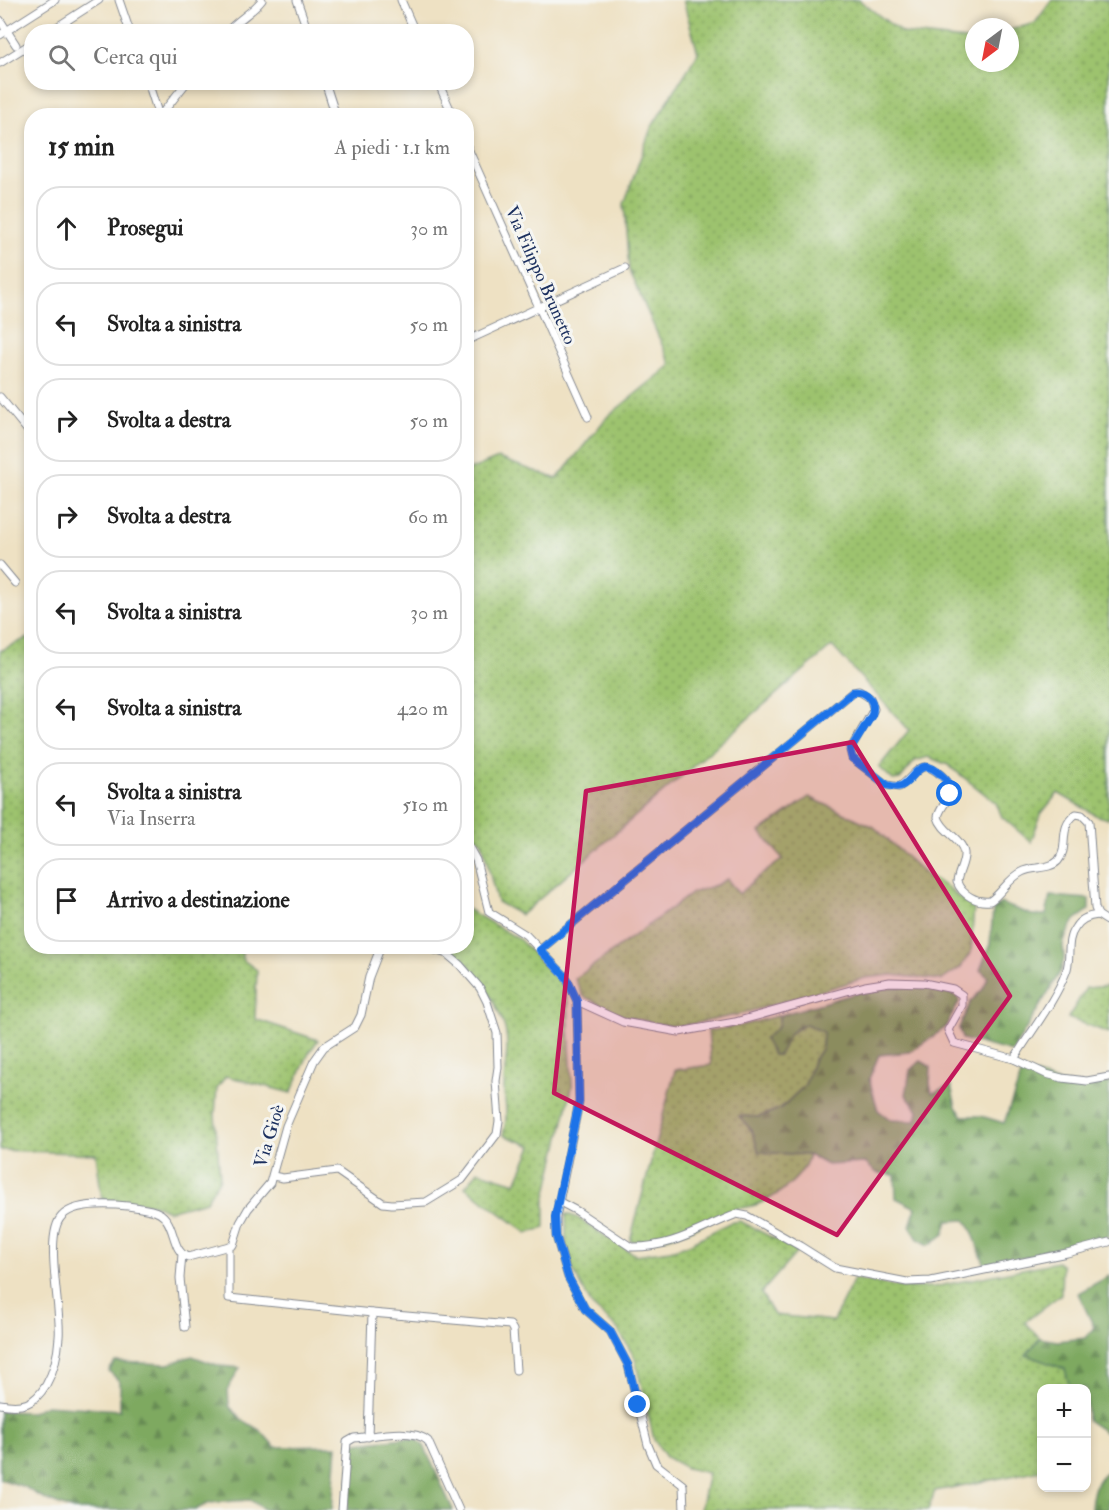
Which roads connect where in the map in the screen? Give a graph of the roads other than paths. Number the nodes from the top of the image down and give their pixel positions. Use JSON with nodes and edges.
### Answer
{"nodes":[{"id":1,"x":55,"y":0,"type":"edge"},
{"id":2,"x":99,"y":0,"type":"edge"},
{"id":3,"x":119,"y":0,"type":"edge"},
{"id":4,"x":262,"y":0,"type":"edge"},
{"id":5,"x":297,"y":0,"type":"edge"},
{"id":6,"x":401,"y":0,"type":"edge"},
{"id":7,"x":0,"y":20,"type":"edge"},
{"id":8,"x":62,"y":24,"type":"edge"},
{"id":9,"x":127,"y":24,"type":"edge"},
{"id":10,"x":233,"y":24,"type":"edge"},
{"id":11,"x":305,"y":24,"type":"edge"},
{"id":12,"x":412,"y":24,"type":"edge"},
{"id":13,"x":7,"y":30,"type":"junction"},
{"id":14,"x":0,"y":35,"type":"edge"},
{"id":15,"x":16,"y":45,"type":"dead end"},
{"id":16,"x":24,"y":48,"type":"edge"},
{"id":17,"x":0,"y":63,"type":"edge"},
{"id":18,"x":151,"y":90,"type":"edge"},
{"id":19,"x":181,"y":90,"type":"edge"},
{"id":20,"x":328,"y":90,"type":"edge"},
{"id":21,"x":442,"y":90,"type":"edge"},
{"id":22,"x":157,"y":108,"type":"edge"},
{"id":23,"x":166,"y":108,"type":"edge"},
{"id":24,"x":333,"y":108,"type":"edge"},
{"id":25,"x":449,"y":108,"type":"edge"},
{"id":26,"x":474,"y":162,"type":"edge"},
{"id":27,"x":625,"y":268,"type":"dead end"},
{"id":28,"x":539,"y":307,"type":"junction"},
{"id":29,"x":474,"y":336,"type":"edge"},
{"id":30,"x":0,"y":397,"type":"edge"},
{"id":31,"x":588,"y":417,"type":"dead end"},
{"id":32,"x":24,"y":426,"type":"edge"},
{"id":33,"x":0,"y":565,"type":"edge"},
{"id":34,"x":15,"y":583,"type":"dead end"},
{"id":35,"x":474,"y":857,"type":"edge"},
{"id":36,"x":1098,"y":915,"type":"junction"},
{"id":37,"x":1109,"y":922,"type":"edge"},
{"id":38,"x":540,"y":950,"type":"junction"},
{"id":39,"x":377,"y":954,"type":"edge"},
{"id":40,"x":447,"y":954,"type":"edge"},
{"id":41,"x":577,"y":1001,"type":"junction"},
{"id":42,"x":1014,"y":1059,"type":"junction"},
{"id":43,"x":1109,"y":1077,"type":"edge"},
{"id":44,"x":273,"y":1176,"type":"junction"},
{"id":45,"x":558,"y":1201,"type":"junction"},
{"id":46,"x":1109,"y":1242,"type":"edge"},
{"id":47,"x":229,"y":1246,"type":"junction"},
{"id":48,"x":182,"y":1254,"type":"junction"},
{"id":49,"x":372,"y":1313,"type":"junction"},
{"id":50,"x":185,"y":1327,"type":"dead end"},
{"id":51,"x":516,"y":1370,"type":"dead end"},
{"id":52,"x":0,"y":1404,"type":"edge"},
{"id":53,"x":368,"y":1437,"type":"junction"},
{"id":54,"x":342,"y":1510,"type":"edge"},
{"id":55,"x":459,"y":1510,"type":"edge"},
{"id":56,"x":684,"y":1510,"type":"edge"}],
"edges":[{"from":1,"to":13,"type":"street"},
{"from":2,"to":8,"type":"street"},
{"from":3,"to":9,"type":"street"},
{"from":4,"to":10,"type":"street"},
{"from":5,"to":11,"type":"street"},
{"from":6,"to":12,"type":"street"},
{"from":7,"to":13,"type":"street"},
{"from":13,"to":14,"type":"street"},
{"from":13,"to":15,"type":"street"},
{"from":16,"to":17,"type":"street"},
{"from":18,"to":22,"type":"street"},
{"from":19,"to":23,"type":"street"},
{"from":20,"to":24,"type":"street"},
{"from":21,"to":25,"type":"street"},
{"from":26,"to":28,"type":"street","name":"Via Filippo Brunetto"},
{"from":27,"to":28,"type":"street"},
{"from":28,"to":29,"type":"street"},
{"from":28,"to":31,"type":"street","name":"Via Filippo Brunetto"},
{"from":30,"to":32,"type":"street"},
{"from":33,"to":34,"type":"street"},
{"from":35,"to":38,"type":"street"},
{"from":36,"to":37,"type":"street"},
{"from":36,"to":38,"type":"street"},
{"from":36,"to":42,"type":"street"},
{"from":38,"to":41,"type":"street"},
{"from":39,"to":44,"type":"street","name":"Via Gioè"},
{"from":40,"to":44,"type":"street"},
{"from":41,"to":42,"type":"street"},
{"from":41,"to":45,"type":"street"},
{"from":42,"to":43,"type":"street"},
{"from":44,"to":47,"type":"street","name":"Via Gioè"},
{"from":45,"to":46,"type":"street"},
{"from":45,"to":56,"type":"street"},
{"from":47,"to":48,"type":"street"},
{"from":47,"to":49,"type":"street"},
{"from":48,"to":50,"type":"street"},
{"from":48,"to":52,"type":"street"},
{"from":49,"to":51,"type":"street"},
{"from":49,"to":53,"type":"street"},
{"from":53,"to":54,"type":"street"},
{"from":53,"to":55,"type":"street"}]}
